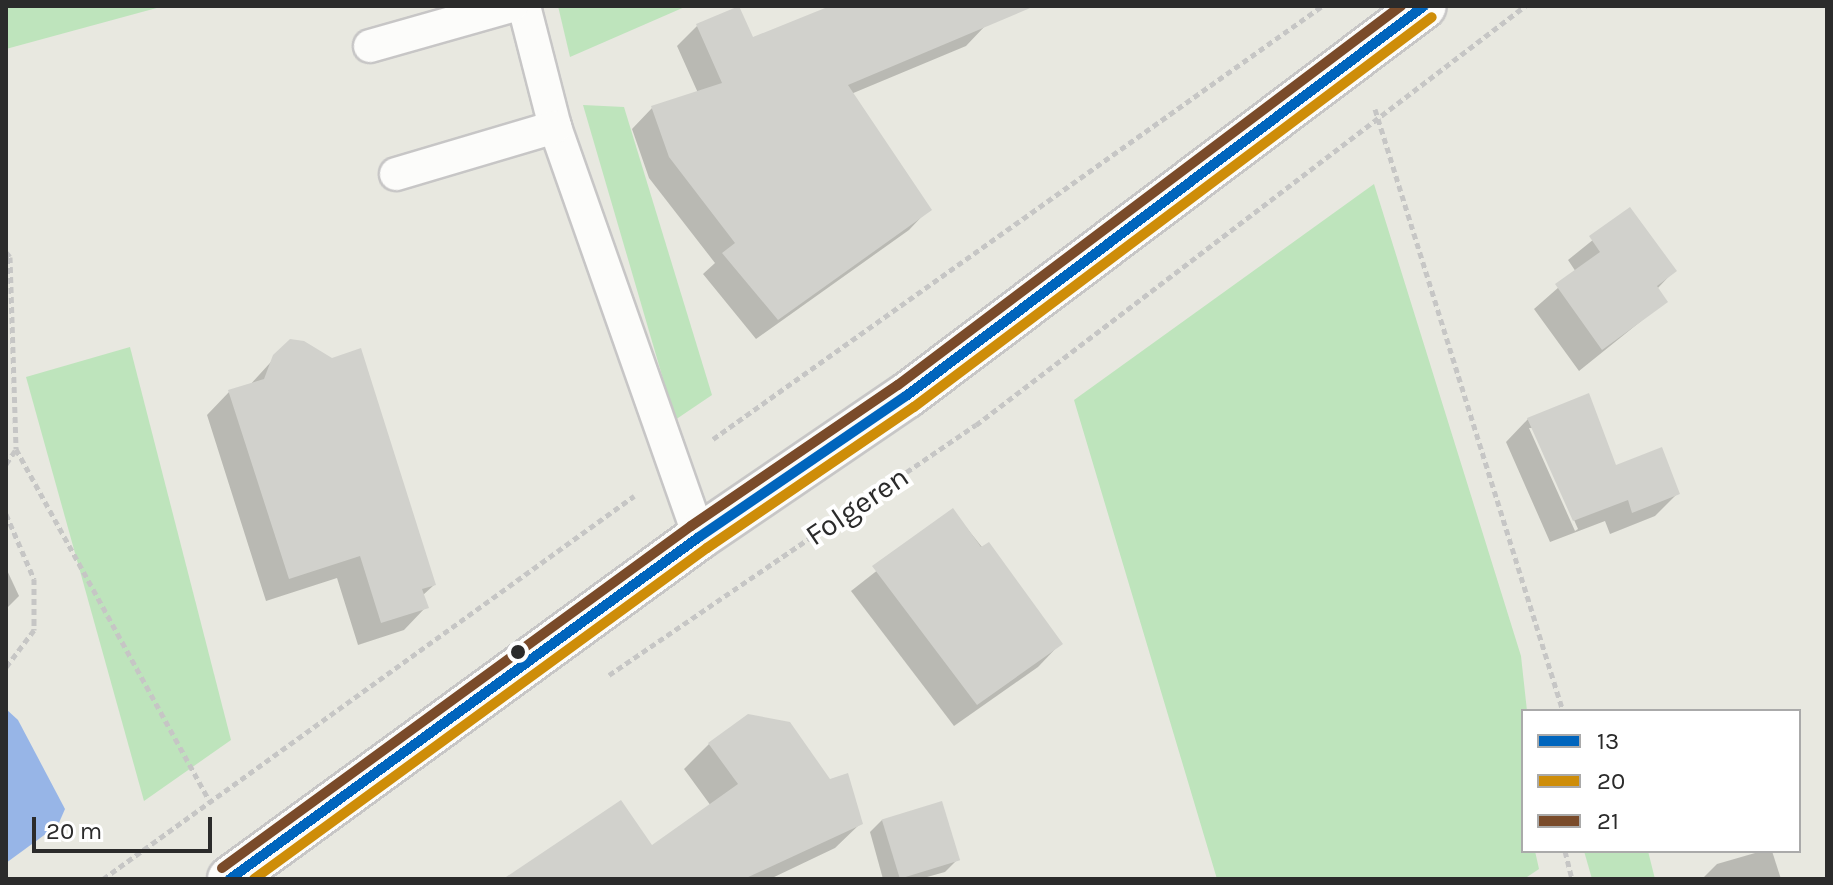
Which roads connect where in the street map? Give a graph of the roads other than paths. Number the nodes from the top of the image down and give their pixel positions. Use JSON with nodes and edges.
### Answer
{"nodes":[{"id":1,"x":511,"y":6,"type":"edge"},
{"id":2,"x":524,"y":6,"type":"edge"},
{"id":3,"x":1424,"y":6,"type":"edge"},
{"id":4,"x":370,"y":46,"type":"dead end"},
{"id":5,"x":555,"y":127,"type":"junction"},
{"id":6,"x":396,"y":174,"type":"dead end"},
{"id":7,"x":699,"y":537,"type":"junction"},
{"id":8,"x":230,"y":879,"type":"edge"}],
"edges":[{"from":1,"to":4,"type":"lane"},
{"from":2,"to":5,"type":"lane"},
{"from":3,"to":7,"type":"main road"},
{"from":5,"to":6,"type":"lane"},
{"from":5,"to":7,"type":"lane"},
{"from":7,"to":8,"type":"main road"}]}
